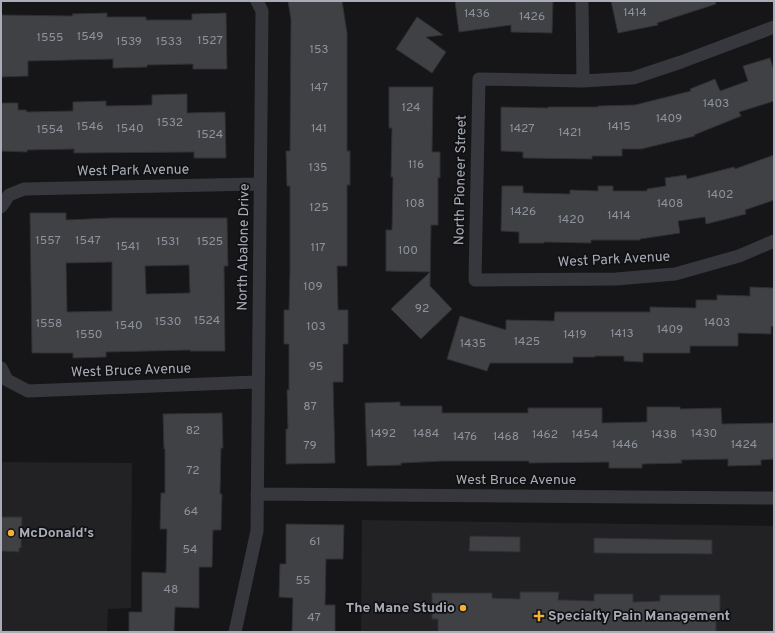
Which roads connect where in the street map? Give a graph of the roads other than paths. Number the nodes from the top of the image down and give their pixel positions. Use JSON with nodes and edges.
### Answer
{"nodes":[{"id":1,"x":257,"y":1,"type":"edge"},
{"id":2,"x":582,"y":1,"type":"edge"},
{"id":3,"x":774,"y":27,"type":"edge"},
{"id":4,"x":583,"y":81,"type":"junction"},
{"id":5,"x":260,"y":184,"type":"junction"},
{"id":6,"x":1,"y":207,"type":"edge"},
{"id":7,"x":774,"y":241,"type":"edge"},
{"id":8,"x":475,"y":280,"type":"joint"},
{"id":9,"x":1,"y":368,"type":"edge"},
{"id":10,"x":258,"y":382,"type":"junction"},
{"id":11,"x":258,"y":494,"type":"junction"},
{"id":12,"x":774,"y":498,"type":"edge"},
{"id":13,"x":235,"y":632,"type":"edge"}],
"edges":[{"from":1,"to":5,"type":"street","name":"North Abalone Drive"},
{"from":2,"to":4,"type":"street"},
{"from":3,"to":4,"type":"street"},
{"from":4,"to":8,"type":"street","name":"North Pioneer Street"},
{"from":5,"to":6,"type":"street","name":"West Park Avenue"},
{"from":5,"to":10,"type":"street","name":"North Abalone Drive"},
{"from":7,"to":8,"type":"street","name":"West Park Avenue"},
{"from":9,"to":10,"type":"street","name":"West Bruce Avenue"},
{"from":10,"to":11,"type":"street","name":"North Abalone Drive"},
{"from":11,"to":12,"type":"street","name":"West Bruce Avenue"},
{"from":11,"to":13,"type":"street","name":"North Abalone Drive"}]}
